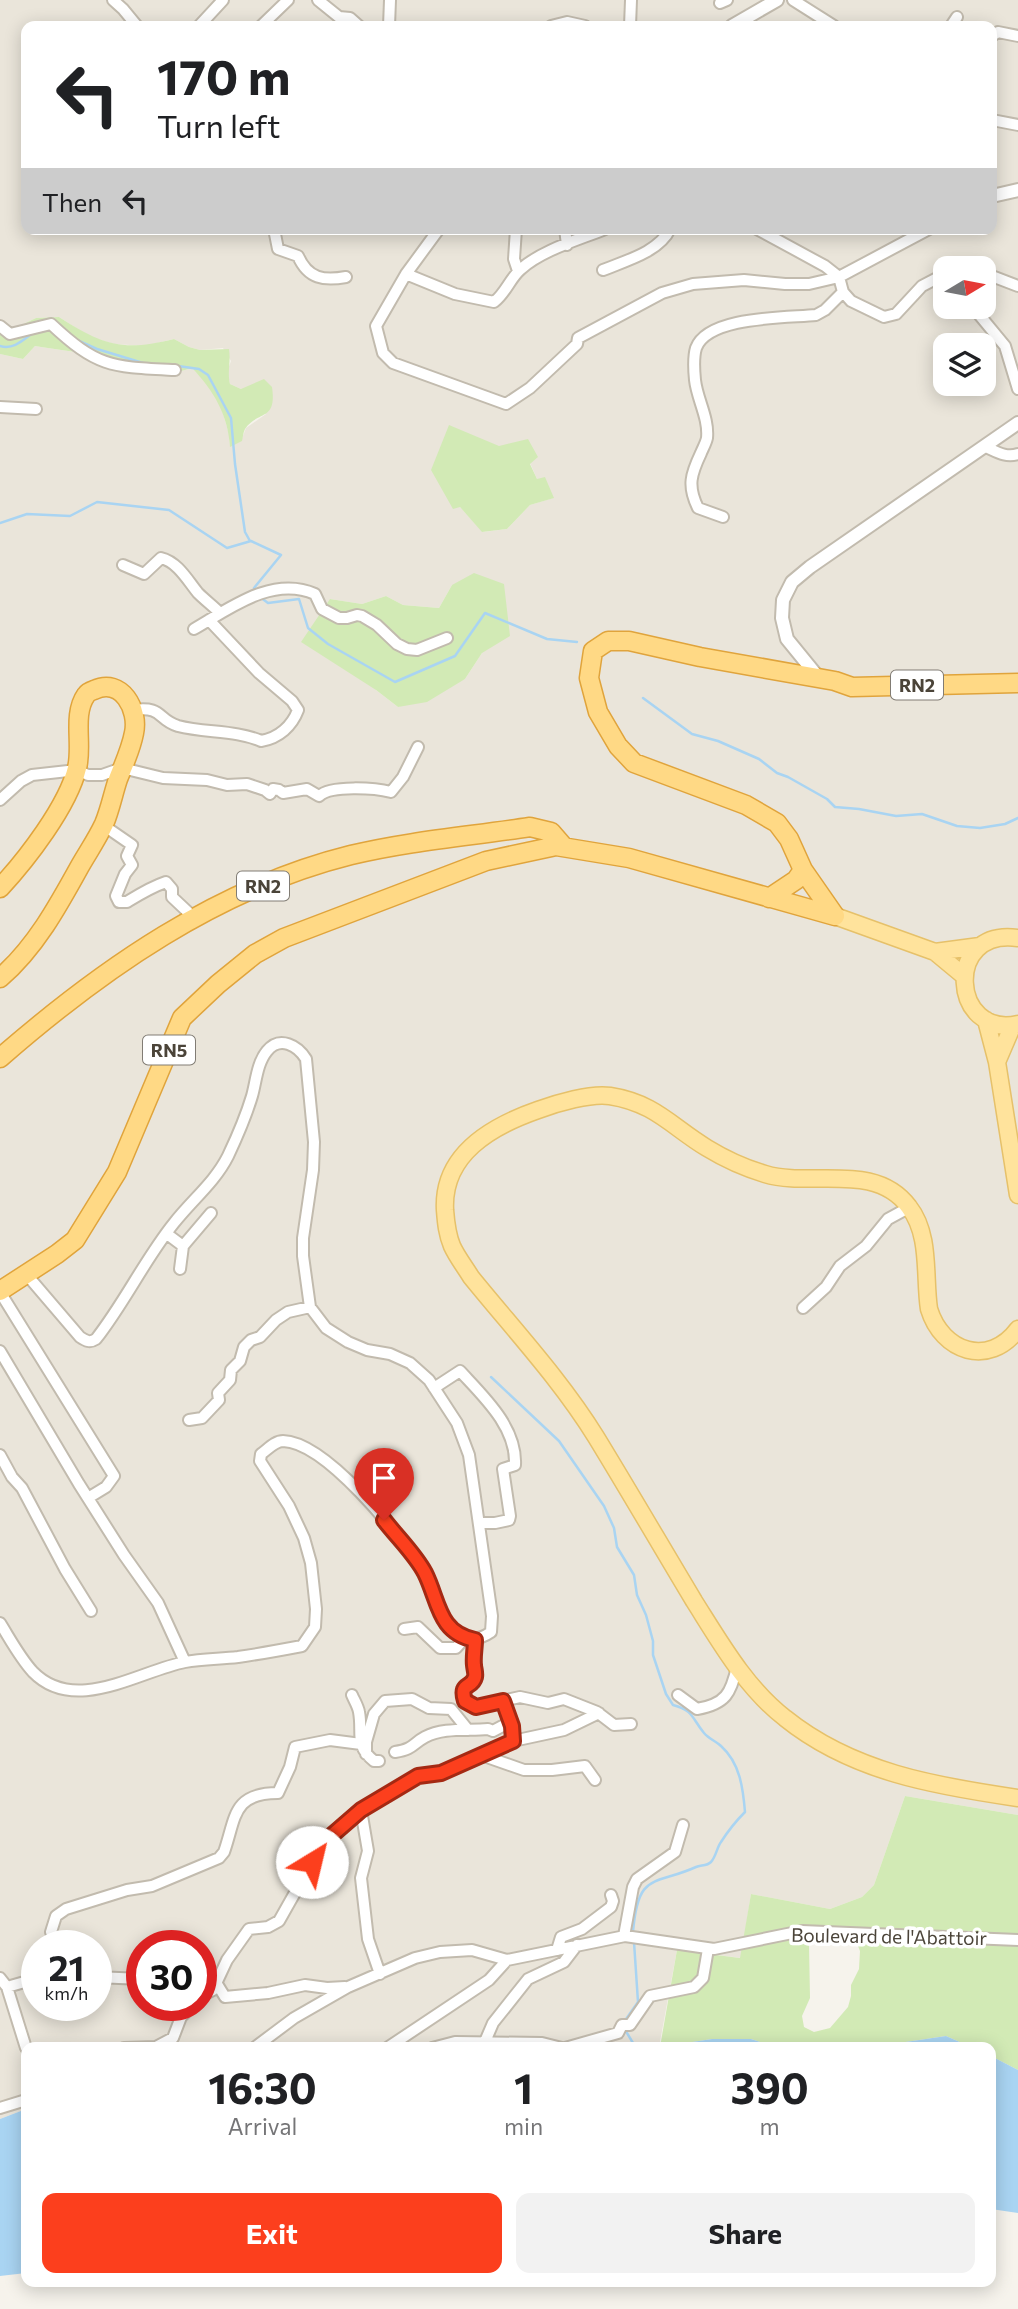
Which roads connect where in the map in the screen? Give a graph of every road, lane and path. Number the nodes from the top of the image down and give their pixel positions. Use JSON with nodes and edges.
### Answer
{"nodes":[{"id":1,"x":113,"y":0,"type":"edge"},
{"id":2,"x":223,"y":0,"type":"edge"},
{"id":3,"x":288,"y":0,"type":"edge"},
{"id":4,"x":318,"y":0,"type":"edge"},
{"id":5,"x":390,"y":0,"type":"edge"},
{"id":6,"x":631,"y":0,"type":"edge"},
{"id":7,"x":777,"y":0,"type":"edge"},
{"id":8,"x":793,"y":0,"type":"edge"},
{"id":9,"x":133,"y":21,"type":"edge"},
{"id":10,"x":204,"y":21,"type":"edge"},
{"id":11,"x":266,"y":21,"type":"edge"},
{"id":12,"x":353,"y":21,"type":"edge"},
{"id":13,"x":389,"y":21,"type":"edge"},
{"id":14,"x":630,"y":21,"type":"edge"},
{"id":15,"x":741,"y":21,"type":"edge"},
{"id":16,"x":826,"y":21,"type":"edge"},
{"id":17,"x":997,"y":33,"type":"edge"},
{"id":18,"x":1018,"y":36,"type":"edge"},
{"id":19,"x":997,"y":121,"type":"edge"},
{"id":20,"x":1018,"y":125,"type":"edge"},
{"id":21,"x":1018,"y":190,"type":"edge"},
{"id":22,"x":997,"y":195,"type":"edge"},
{"id":23,"x":275,"y":235,"type":"edge"},
{"id":24,"x":435,"y":235,"type":"edge"},
{"id":25,"x":516,"y":235,"type":"edge"},
{"id":26,"x":566,"y":235,"type":"edge"},
{"id":27,"x":591,"y":235,"type":"edge"},
{"id":28,"x":667,"y":235,"type":"edge"},
{"id":29,"x":768,"y":235,"type":"edge"},
{"id":30,"x":918,"y":235,"type":"edge"},
{"id":31,"x":567,"y":245,"type":"junction"},
{"id":32,"x":603,"y":270,"type":"dead end"},
{"id":33,"x":517,"y":271,"type":"junction"},
{"id":34,"x":406,"y":274,"type":"junction"},
{"id":35,"x":345,"y":277,"type":"dead end"},
{"id":36,"x":839,"y":277,"type":"junction"},
{"id":37,"x":996,"y":278,"type":"edge"},
{"id":38,"x":933,"y":281,"type":"edge"},
{"id":39,"x":1018,"y":286,"type":"edge"},
{"id":40,"x":843,"y":292,"type":"junction"},
{"id":41,"x":983,"y":319,"type":"edge"},
{"id":42,"x":0,"y":327,"type":"edge"},
{"id":43,"x":174,"y":370,"type":"dead end"},
{"id":44,"x":1018,"y":389,"type":"edge"},
{"id":45,"x":0,"y":407,"type":"edge"},
{"id":46,"x":36,"y":409,"type":"dead end"},
{"id":47,"x":1018,"y":423,"type":"edge"},
{"id":48,"x":986,"y":447,"type":"junction"},
{"id":49,"x":1018,"y":454,"type":"edge"},
{"id":50,"x":723,"y":517,"type":"dead end"},
{"id":51,"x":123,"y":565,"type":"dead end"},
{"id":52,"x":220,"y":613,"type":"junction"},
{"id":53,"x":209,"y":620,"type":"junction"},
{"id":54,"x":194,"y":629,"type":"dead end"},
{"id":55,"x":447,"y":638,"type":"dead end"},
{"id":56,"x":818,"y":677,"type":"junction"},
{"id":57,"x":1018,"y":682,"type":"edge"},
{"id":58,"x":133,"y":710,"type":"junction"},
{"id":59,"x":418,"y":747,"type":"dead end"},
{"id":60,"x":122,"y":768,"type":"junction"},
{"id":61,"x":77,"y":770,"type":"junction"},
{"id":62,"x":0,"y":800,"type":"edge"},
{"id":63,"x":103,"y":825,"type":"junction"},
{"id":64,"x":564,"y":848,"type":"junction"},
{"id":65,"x":803,"y":870,"type":"junction"},
{"id":66,"x":0,"y":888,"type":"edge"},
{"id":67,"x":769,"y":898,"type":"junction"},
{"id":68,"x":835,"y":916,"type":"junction"},
{"id":69,"x":192,"y":920,"type":"junction"},
{"id":70,"x":1018,"y":938,"type":"edge"},
{"id":71,"x":980,"y":946,"type":"junction"},
{"id":72,"x":935,"y":952,"type":"junction"},
{"id":73,"x":964,"y":976,"type":"junction"},
{"id":74,"x":0,"y":978,"type":"edge"},
{"id":75,"x":986,"y":1020,"type":"junction"},
{"id":76,"x":1016,"y":1024,"type":"edge"},
{"id":77,"x":0,"y":1058,"type":"edge"},
{"id":78,"x":997,"y":1062,"type":"junction"},
{"id":79,"x":1018,"y":1195,"type":"edge"},
{"id":80,"x":910,"y":1208,"type":"junction"},
{"id":81,"x":211,"y":1213,"type":"dead end"},
{"id":82,"x":167,"y":1234,"type":"junction"},
{"id":83,"x":183,"y":1246,"type":"junction"},
{"id":84,"x":180,"y":1269,"type":"dead end"},
{"id":85,"x":27,"y":1275,"type":"junction"},
{"id":86,"x":0,"y":1292,"type":"edge"},
{"id":87,"x":310,"y":1307,"type":"junction"},
{"id":88,"x":803,"y":1308,"type":"dead end"},
{"id":89,"x":1018,"y":1329,"type":"edge"},
{"id":90,"x":0,"y":1351,"type":"edge"},
{"id":91,"x":434,"y":1388,"type":"junction"},
{"id":92,"x":189,"y":1420,"type":"dead end"},
{"id":93,"x":0,"y":1455,"type":"edge"},
{"id":94,"x":88,"y":1497,"type":"junction"},
{"id":95,"x":479,"y":1523,"type":"junction"},
{"id":96,"x":91,"y":1611,"type":"dead end"},
{"id":97,"x":0,"y":1623,"type":"edge"},
{"id":98,"x":404,"y":1629,"type":"dead end"},
{"id":99,"x":470,"y":1639,"type":"junction"},
{"id":100,"x":185,"y":1662,"type":"junction"},
{"id":101,"x":737,"y":1667,"type":"junction"},
{"id":102,"x":352,"y":1695,"type":"dead end"},
{"id":103,"x":678,"y":1696,"type":"dead end"},
{"id":104,"x":503,"y":1701,"type":"junction"},
{"id":105,"x":599,"y":1713,"type":"junction"},
{"id":106,"x":510,"y":1722,"type":"junction"},
{"id":107,"x":631,"y":1724,"type":"dead end"},
{"id":108,"x":468,"y":1730,"type":"junction"},
{"id":109,"x":513,"y":1741,"type":"junction"},
{"id":110,"x":364,"y":1749,"type":"junction"},
{"id":111,"x":395,"y":1752,"type":"dead end"},
{"id":112,"x":481,"y":1755,"type":"junction"},
{"id":113,"x":379,"y":1761,"type":"dead end"},
{"id":114,"x":595,"y":1780,"type":"dead end"},
{"id":115,"x":1018,"y":1798,"type":"edge"},
{"id":116,"x":361,"y":1810,"type":"junction"},
{"id":117,"x":683,"y":1825,"type":"dead end"},
{"id":118,"x":611,"y":1895,"type":"dead end"},
{"id":119,"x":52,"y":1930,"type":"edge"},
{"id":120,"x":630,"y":1937,"type":"junction"},
{"id":121,"x":1018,"y":1940,"type":"edge"},
{"id":122,"x":577,"y":1945,"type":"junction"},
{"id":123,"x":708,"y":1949,"type":"junction"},
{"id":124,"x":557,"y":1950,"type":"junction"},
{"id":125,"x":507,"y":1960,"type":"junction"},
{"id":126,"x":380,"y":1974,"type":"junction"},
{"id":127,"x":21,"y":1982,"type":"edge"},
{"id":128,"x":3,"y":1983,"type":"edge"},
{"id":129,"x":217,"y":1983,"type":"joint"},
{"id":130,"x":348,"y":1987,"type":"junction"},
{"id":131,"x":179,"y":2021,"type":"edge"},
{"id":132,"x":24,"y":2042,"type":"edge"},
{"id":133,"x":165,"y":2042,"type":"edge"},
{"id":134,"x":262,"y":2042,"type":"edge"},
{"id":135,"x":396,"y":2042,"type":"edge"},
{"id":136,"x":485,"y":2042,"type":"edge"},
{"id":137,"x":585,"y":2042,"type":"edge"},
{"id":138,"x":21,"y":2102,"type":"edge"},
{"id":139,"x":0,"y":2108,"type":"edge"}],
"edges":[{"from":1,"to":9,"type":"street"},
{"from":2,"to":10,"type":"street"},
{"from":3,"to":11,"type":"street"},
{"from":4,"to":12,"type":"street"},
{"from":5,"to":13,"type":"street"},
{"from":6,"to":14,"type":"street"},
{"from":7,"to":15,"type":"street"},
{"from":8,"to":16,"type":"street"},
{"from":17,"to":18,"type":"street"},
{"from":19,"to":20,"type":"street"},
{"from":21,"to":22,"type":"street"},
{"from":23,"to":35,"type":"street"},
{"from":24,"to":34,"type":"street"},
{"from":25,"to":33,"type":"street"},
{"from":26,"to":31,"type":"street"},
{"from":27,"to":31,"type":"street"},
{"from":28,"to":32,"type":"street"},
{"from":29,"to":36,"type":"street"},
{"from":30,"to":36,"type":"street"},
{"from":31,"to":33,"type":"street"},
{"from":33,"to":34,"type":"street"},
{"from":34,"to":36,"type":"street"},
{"from":36,"to":40,"type":"street"},
{"from":37,"to":39,"type":"street"},
{"from":38,"to":40,"type":"street"},
{"from":40,"to":50,"type":"street"},
{"from":41,"to":44,"type":"street"},
{"from":42,"to":43,"type":"street"},
{"from":45,"to":46,"type":"street"},
{"from":47,"to":48,"type":"street"},
{"from":48,"to":49,"type":"street"},
{"from":48,"to":56,"type":"street"},
{"from":51,"to":52,"type":"street"},
{"from":52,"to":53,"type":"street"},
{"from":52,"to":55,"type":"street"},
{"from":53,"to":54,"type":"street"},
{"from":53,"to":58,"type":"street"},
{"from":56,"to":57,"type":"highway","number":"RN2"},
{"from":56,"to":65,"type":"highway","number":"RN2"},
{"from":58,"to":60,"type":"highway"},
{"from":58,"to":61,"type":"highway"},
{"from":59,"to":60,"type":"street"},
{"from":60,"to":61,"type":"street"},
{"from":60,"to":63,"type":"highway"},
{"from":61,"to":62,"type":"street"},
{"from":61,"to":66,"type":"highway"},
{"from":63,"to":69,"type":"street"},
{"from":63,"to":74,"type":"highway"},
{"from":64,"to":67,"type":"highway","number":"RN2"},
{"from":64,"to":69,"type":"highway","number":"RN2"},
{"from":64,"to":85,"type":"highway","number":"RN5"},
{"from":65,"to":67,"type":"highway"},
{"from":65,"to":68,"type":"highway","number":"RN2"},
{"from":67,"to":68,"type":"highway","number":"RN2"},
{"from":68,"to":72,"type":"main road"},
{"from":69,"to":77,"type":"highway","number":"RN2"},
{"from":70,"to":71,"type":"main road"},
{"from":71,"to":72,"type":"main road"},
{"from":71,"to":73,"type":"main road"},
{"from":72,"to":73,"type":"main road"},
{"from":73,"to":75,"type":"main road"},
{"from":75,"to":76,"type":"main road"},
{"from":75,"to":78,"type":"main road"},
{"from":76,"to":78,"type":"main road"},
{"from":78,"to":79,"type":"main road"},
{"from":80,"to":88,"type":"street"},
{"from":80,"to":89,"type":"main road"},
{"from":80,"to":101,"type":"main road"},
{"from":81,"to":83,"type":"street"},
{"from":82,"to":83,"type":"street"},
{"from":82,"to":85,"type":"street"},
{"from":82,"to":87,"type":"street"},
{"from":83,"to":84,"type":"street"},
{"from":85,"to":86,"type":"highway","number":"RN5"},
{"from":86,"to":94,"type":"street"},
{"from":87,"to":91,"type":"street"},
{"from":87,"to":92,"type":"street"},
{"from":90,"to":94,"type":"street"},
{"from":91,"to":95,"type":"street"},
{"from":91,"to":95,"type":"street"},
{"from":93,"to":96,"type":"street"},
{"from":94,"to":100,"type":"street"},
{"from":95,"to":99,"type":"street"},
{"from":97,"to":100,"type":"street"},
{"from":98,"to":99,"type":"street"},
{"from":99,"to":100,"type":"street"},
{"from":99,"to":104,"type":"street"},
{"from":101,"to":103,"type":"street"},
{"from":101,"to":115,"type":"main road"},
{"from":102,"to":110,"type":"street"},
{"from":104,"to":105,"type":"street"},
{"from":104,"to":106,"type":"street"},
{"from":105,"to":107,"type":"street"},
{"from":105,"to":109,"type":"street"},
{"from":106,"to":108,"type":"street"},
{"from":106,"to":109,"type":"street"},
{"from":108,"to":110,"type":"street"},
{"from":108,"to":111,"type":"street"},
{"from":109,"to":112,"type":"street"},
{"from":110,"to":113,"type":"street"},
{"from":110,"to":119,"type":"street"},
{"from":112,"to":114,"type":"street"},
{"from":112,"to":116,"type":"street"},
{"from":116,"to":126,"type":"street"},
{"from":116,"to":129,"type":"street"},
{"from":117,"to":120,"type":"street"},
{"from":118,"to":124,"type":"street"},
{"from":120,"to":122,"type":"street"},
{"from":120,"to":123,"type":"street","name":"Boulevard de l'Abattoir"},
{"from":121,"to":123,"type":"street","name":"Boulevard de l'Abattoir"},
{"from":122,"to":124,"type":"street"},
{"from":122,"to":136,"type":"street"},
{"from":123,"to":137,"type":"street"},
{"from":124,"to":125,"type":"street"},
{"from":125,"to":126,"type":"street"},
{"from":125,"to":135,"type":"street"},
{"from":126,"to":130,"type":"street"},
{"from":127,"to":128,"type":"street"},
{"from":128,"to":132,"type":"street"},
{"from":129,"to":130,"type":"street"},
{"from":130,"to":134,"type":"street"},
{"from":131,"to":133,"type":"street"},
{"from":138,"to":139,"type":"street"}]}
